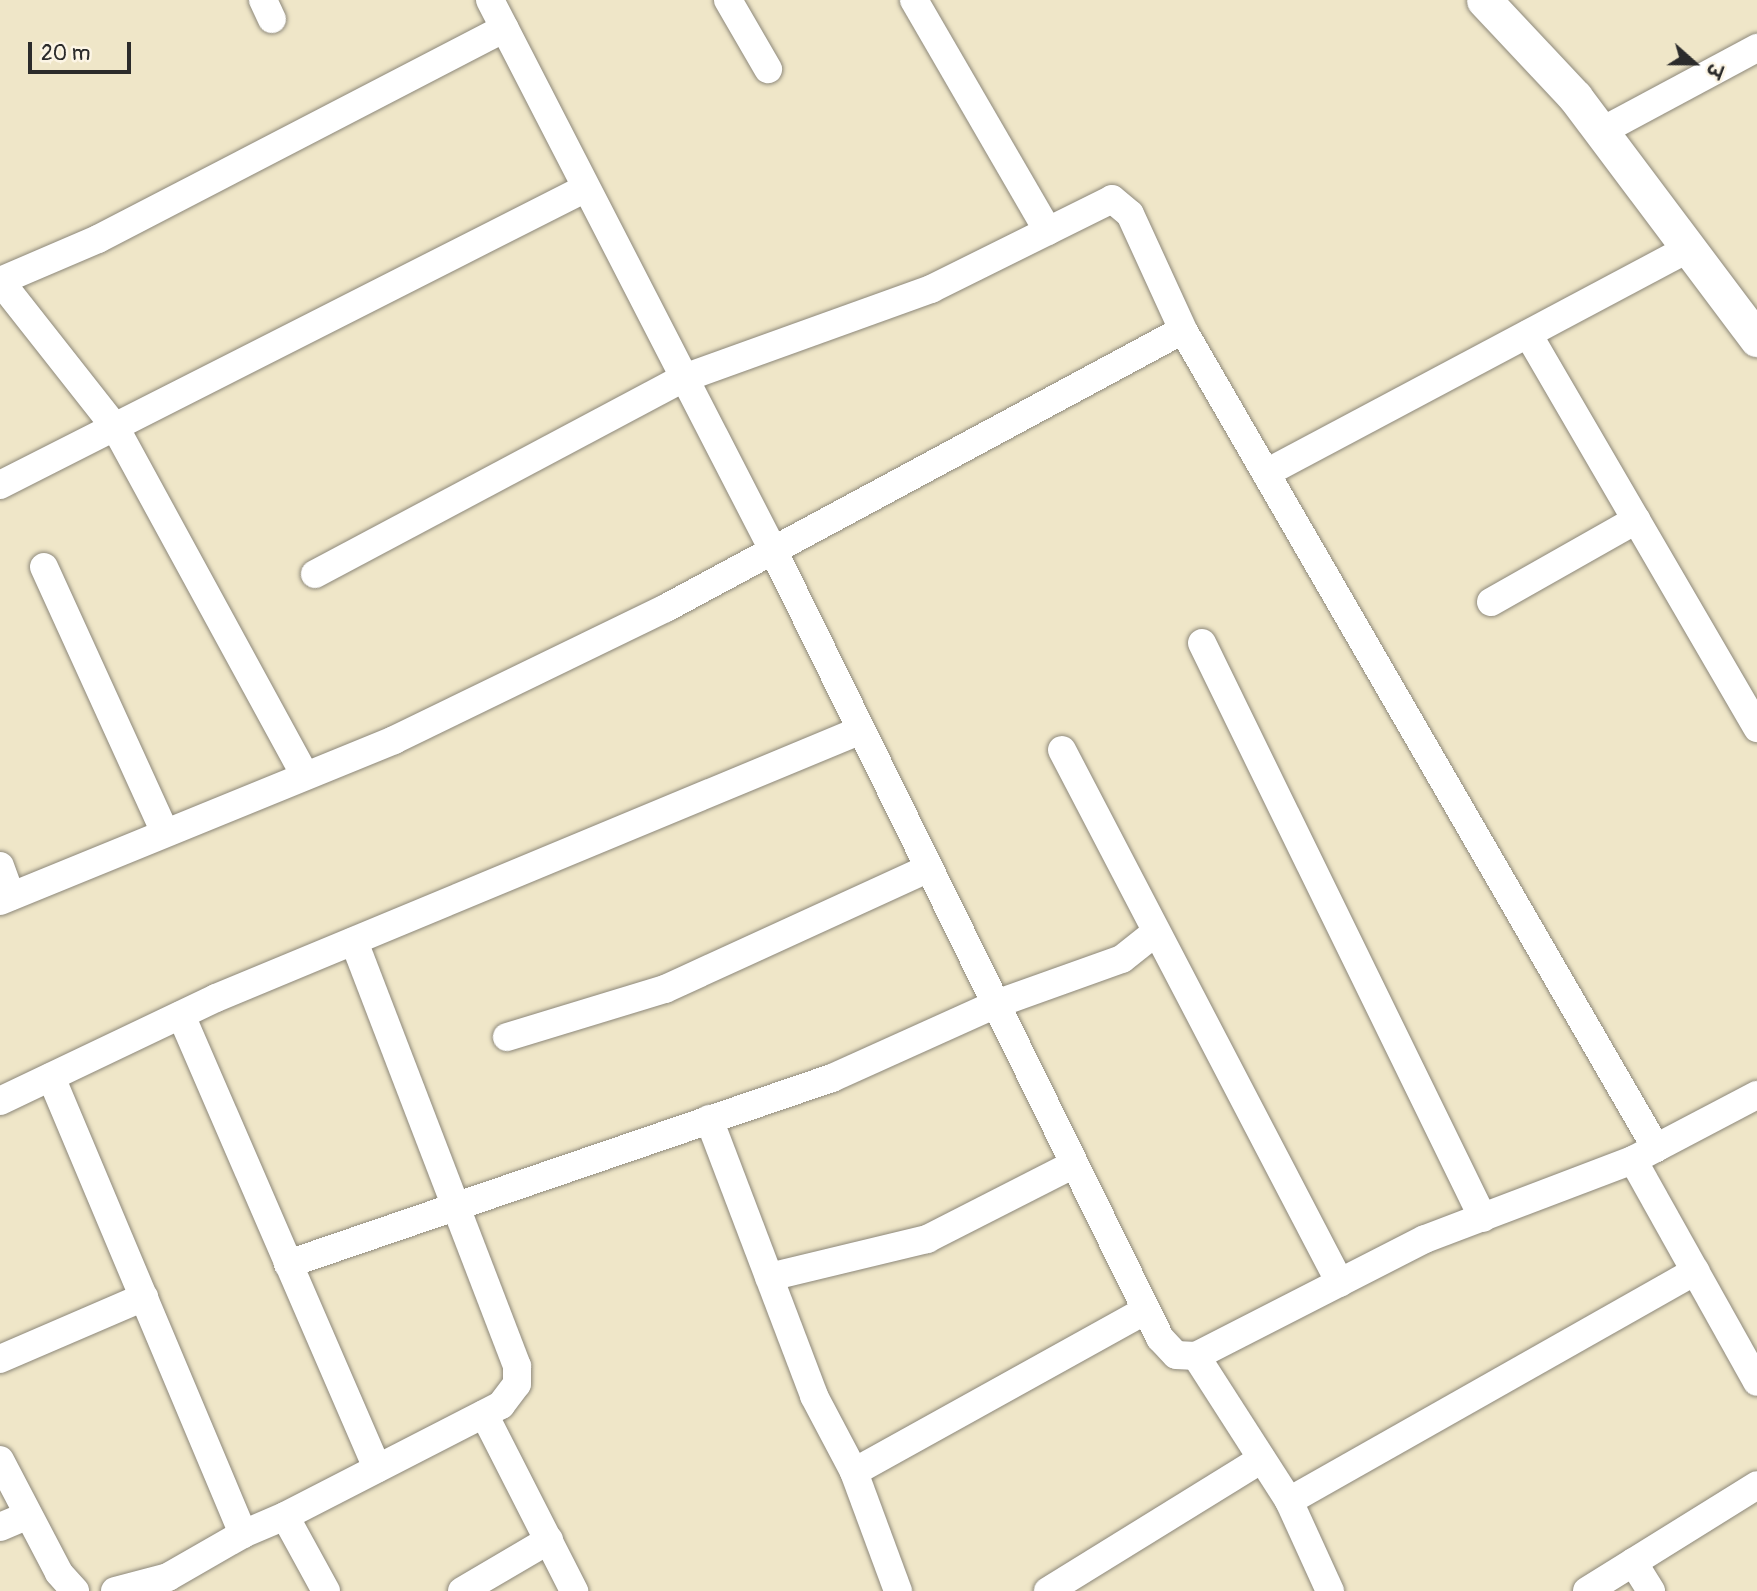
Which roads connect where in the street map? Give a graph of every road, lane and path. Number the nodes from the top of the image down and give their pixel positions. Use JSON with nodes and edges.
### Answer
{"nodes":[{"id":1,"x":490,"y":0,"type":"edge"},
{"id":2,"x":728,"y":0,"type":"edge"},
{"id":3,"x":914,"y":0,"type":"edge"},
{"id":4,"x":1484,"y":0,"type":"edge"},
{"id":5,"x":505,"y":28,"type":"junction"},
{"id":6,"x":1757,"y":48,"type":"edge"},
{"id":7,"x":768,"y":69,"type":"dead end"},
{"id":8,"x":1602,"y":131,"type":"junction"},
{"id":9,"x":586,"y":188,"type":"junction"},
{"id":10,"x":1048,"y":231,"type":"junction"},
{"id":11,"x":1691,"y":247,"type":"junction"},
{"id":12,"x":1183,"y":330,"type":"junction"},
{"id":13,"x":1528,"y":334,"type":"junction"},
{"id":14,"x":1757,"y":339,"type":"edge"},
{"id":15,"x":684,"y":378,"type":"junction"},
{"id":16,"x":115,"y":427,"type":"junction"},
{"id":17,"x":1266,"y":473,"type":"junction"},
{"id":18,"x":0,"y":485,"type":"edge"},
{"id":19,"x":1636,"y":520,"type":"junction"},
{"id":20,"x":773,"y":550,"type":"junction"},
{"id":21,"x":44,"y":567,"type":"dead end"},
{"id":22,"x":315,"y":575,"type":"dead end"},
{"id":23,"x":1491,"y":602,"type":"dead end"},
{"id":24,"x":1202,"y":642,"type":"dead end"},
{"id":25,"x":1757,"y":727,"type":"edge"},
{"id":26,"x":861,"y":730,"type":"junction"},
{"id":27,"x":1062,"y":750,"type":"dead end"},
{"id":28,"x":304,"y":776,"type":"junction"},
{"id":29,"x":165,"y":833,"type":"junction"},
{"id":30,"x":0,"y":866,"type":"edge"},
{"id":31,"x":929,"y":868,"type":"junction"},
{"id":32,"x":6,"y":898,"type":"edge"},
{"id":33,"x":1156,"y":932,"type":"junction"},
{"id":34,"x":354,"y":941,"type":"junction"},
{"id":35,"x":996,"y":1004,"type":"junction"},
{"id":36,"x":181,"y":1015,"type":"junction"},
{"id":37,"x":507,"y":1037,"type":"dead end"},
{"id":38,"x":51,"y":1077,"type":"junction"},
{"id":39,"x":1757,"y":1095,"type":"edge"},
{"id":40,"x":0,"y":1101,"type":"edge"},
{"id":41,"x":709,"y":1118,"type":"junction"},
{"id":42,"x":1644,"y":1154,"type":"junction"},
{"id":43,"x":1074,"y":1164,"type":"junction"},
{"id":44,"x":455,"y":1204,"type":"junction"},
{"id":45,"x":1482,"y":1218,"type":"junction"},
{"id":46,"x":288,"y":1264,"type":"junction"},
{"id":47,"x":1695,"y":1271,"type":"junction"},
{"id":48,"x":769,"y":1276,"type":"junction"},
{"id":49,"x":1340,"y":1283,"type":"junction"},
{"id":50,"x":144,"y":1297,"type":"junction"},
{"id":51,"x":1146,"y":1310,"type":"junction"},
{"id":52,"x":1196,"y":1356,"type":"junction"},
{"id":53,"x":0,"y":1359,"type":"edge"},
{"id":54,"x":1757,"y":1382,"type":"edge"},
{"id":55,"x":484,"y":1414,"type":"junction"},
{"id":56,"x":1262,"y":1459,"type":"junction"},
{"id":57,"x":0,"y":1460,"type":"edge"},
{"id":58,"x":377,"y":1468,"type":"junction"},
{"id":59,"x":854,"y":1472,"type":"junction"},
{"id":60,"x":1757,"y":1485,"type":"edge"},
{"id":61,"x":1289,"y":1501,"type":"junction"},
{"id":62,"x":28,"y":1515,"type":"junction"},
{"id":63,"x":285,"y":1516,"type":"junction"},
{"id":64,"x":0,"y":1527,"type":"edge"},
{"id":65,"x":243,"y":1534,"type":"junction"},
{"id":66,"x":548,"y":1540,"type":"junction"},
{"id":67,"x":1633,"y":1562,"type":"junction"},
{"id":68,"x":75,"y":1591,"type":"edge"},
{"id":69,"x":115,"y":1591,"type":"edge"},
{"id":70,"x":326,"y":1591,"type":"edge"},
{"id":71,"x":462,"y":1591,"type":"edge"},
{"id":72,"x":574,"y":1591,"type":"edge"},
{"id":73,"x":898,"y":1591,"type":"edge"},
{"id":74,"x":1048,"y":1591,"type":"edge"},
{"id":75,"x":1330,"y":1591,"type":"edge"},
{"id":76,"x":1587,"y":1591,"type":"edge"},
{"id":77,"x":1651,"y":1591,"type":"edge"}],
"edges":[{"from":1,"to":5,"type":"street"},
{"from":2,"to":7,"type":"street"},
{"from":3,"to":10,"type":"street"},
{"from":4,"to":8,"type":"street"},
{"from":5,"to":9,"type":"street"},
{"from":5,"to":16,"type":"street"},
{"from":6,"to":8,"type":"street"},
{"from":8,"to":11,"type":"street"},
{"from":9,"to":15,"type":"street"},
{"from":9,"to":16,"type":"street"},
{"from":10,"to":12,"type":"street"},
{"from":10,"to":15,"type":"street"},
{"from":11,"to":13,"type":"street"},
{"from":11,"to":14,"type":"street"},
{"from":12,"to":17,"type":"street"},
{"from":12,"to":20,"type":"street"},
{"from":13,"to":17,"type":"street"},
{"from":13,"to":19,"type":"street"},
{"from":15,"to":20,"type":"street"},
{"from":15,"to":22,"type":"street"},
{"from":16,"to":18,"type":"street"},
{"from":16,"to":28,"type":"street"},
{"from":17,"to":42,"type":"street"},
{"from":19,"to":23,"type":"street"},
{"from":19,"to":25,"type":"street"},
{"from":20,"to":26,"type":"street"},
{"from":20,"to":28,"type":"street"},
{"from":21,"to":29,"type":"street"},
{"from":24,"to":45,"type":"street"},
{"from":26,"to":31,"type":"street"},
{"from":26,"to":34,"type":"street"},
{"from":27,"to":33,"type":"street"},
{"from":28,"to":29,"type":"street"},
{"from":29,"to":32,"type":"street"},
{"from":30,"to":32,"type":"street"},
{"from":31,"to":35,"type":"street"},
{"from":31,"to":37,"type":"street"},
{"from":33,"to":35,"type":"street"},
{"from":33,"to":49,"type":"street"},
{"from":34,"to":36,"type":"street"},
{"from":34,"to":44,"type":"street"},
{"from":35,"to":41,"type":"street"},
{"from":35,"to":43,"type":"street"},
{"from":36,"to":38,"type":"street"},
{"from":36,"to":46,"type":"street"},
{"from":38,"to":40,"type":"street"},
{"from":38,"to":50,"type":"street"},
{"from":39,"to":42,"type":"street"},
{"from":41,"to":44,"type":"street"},
{"from":41,"to":48,"type":"street"},
{"from":42,"to":45,"type":"street"},
{"from":42,"to":47,"type":"street"},
{"from":43,"to":48,"type":"street"},
{"from":43,"to":51,"type":"street"},
{"from":44,"to":46,"type":"street"},
{"from":44,"to":55,"type":"street"},
{"from":45,"to":49,"type":"street"},
{"from":46,"to":58,"type":"street"},
{"from":47,"to":54,"type":"street"},
{"from":47,"to":61,"type":"street"},
{"from":48,"to":59,"type":"street"},
{"from":49,"to":52,"type":"street"},
{"from":50,"to":53,"type":"street"},
{"from":50,"to":65,"type":"street"},
{"from":51,"to":52,"type":"street"},
{"from":51,"to":59,"type":"street"},
{"from":52,"to":56,"type":"street"},
{"from":55,"to":58,"type":"street"},
{"from":55,"to":66,"type":"street"},
{"from":56,"to":61,"type":"street"},
{"from":56,"to":74,"type":"street"},
{"from":57,"to":62,"type":"street"},
{"from":58,"to":63,"type":"street"},
{"from":59,"to":73,"type":"street"},
{"from":60,"to":67,"type":"street"},
{"from":61,"to":75,"type":"street"},
{"from":62,"to":64,"type":"street"},
{"from":62,"to":68,"type":"street"},
{"from":63,"to":65,"type":"street"},
{"from":63,"to":70,"type":"street"},
{"from":65,"to":69,"type":"street"},
{"from":66,"to":71,"type":"street"},
{"from":66,"to":72,"type":"street"},
{"from":67,"to":76,"type":"street"},
{"from":67,"to":77,"type":"street"}]}
